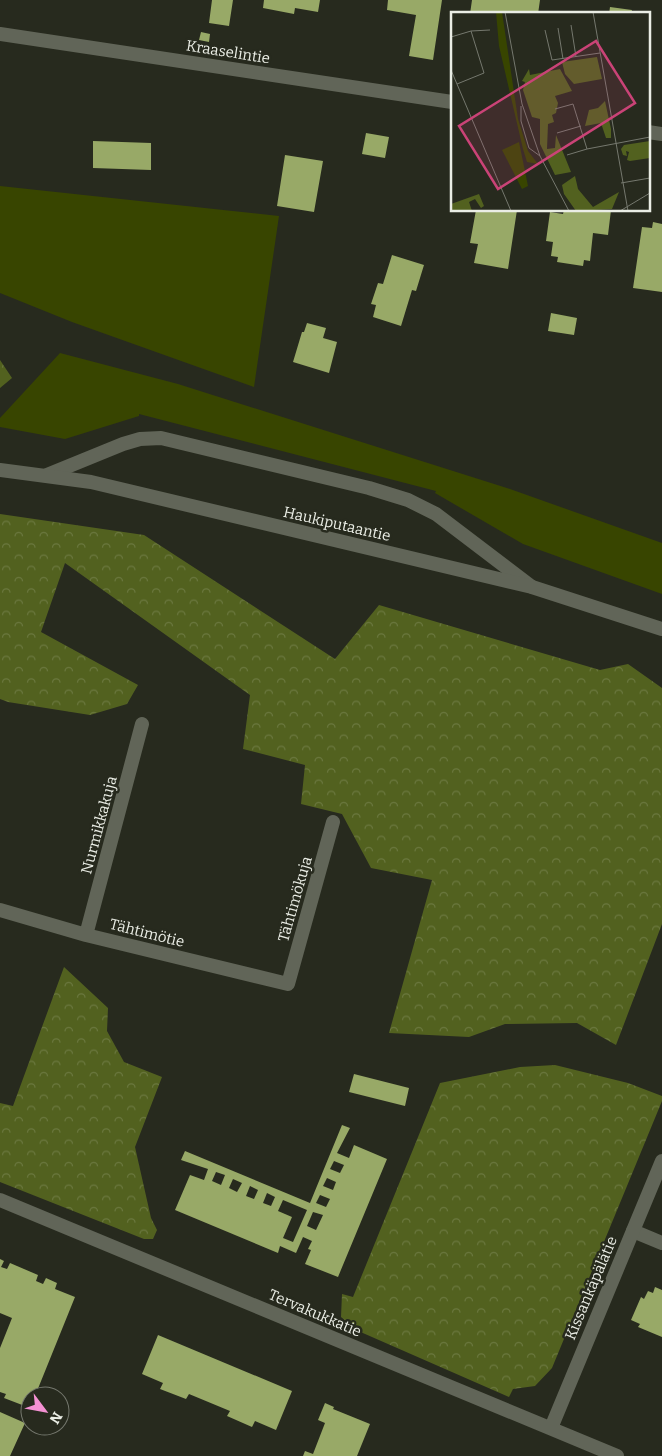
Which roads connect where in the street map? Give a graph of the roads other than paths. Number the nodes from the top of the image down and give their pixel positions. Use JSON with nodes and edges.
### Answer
{"nodes":[{"id":1,"x":0,"y":34,"type":"edge"},
{"id":2,"x":451,"y":102,"type":"edge"},
{"id":3,"x":0,"y":470,"type":"edge"},
{"id":4,"x":47,"y":475,"type":"junction"},
{"id":5,"x":532,"y":587,"type":"junction"},
{"id":6,"x":662,"y":630,"type":"edge"},
{"id":7,"x":142,"y":724,"type":"dead end"},
{"id":8,"x":333,"y":822,"type":"dead end"},
{"id":9,"x":0,"y":910,"type":"edge"},
{"id":10,"x":86,"y":935,"type":"junction"},
{"id":11,"x":288,"y":984,"type":"joint"},
{"id":12,"x":662,"y":1161,"type":"edge"},
{"id":13,"x":0,"y":1200,"type":"edge"},
{"id":14,"x":633,"y":1231,"type":"junction"},
{"id":15,"x":662,"y":1243,"type":"edge"},
{"id":16,"x":551,"y":1428,"type":"junction"},
{"id":17,"x":617,"y":1456,"type":"edge"}],
"edges":[{"from":1,"to":2,"type":"street","name":"Kraaselintie"},
{"from":3,"to":4,"type":"street","name":"Haukiputaantie"},
{"from":4,"to":5,"type":"street","name":"Haukiputaantie"},
{"from":4,"to":5,"type":"street"},
{"from":5,"to":6,"type":"street","name":"Haukiputaantie"},
{"from":7,"to":10,"type":"street","name":"Nurmikkakuja"},
{"from":8,"to":11,"type":"street","name":"Tähtimökuja"},
{"from":9,"to":10,"type":"street","name":"Tähtimötie"},
{"from":10,"to":11,"type":"street","name":"Tähtimötie"},
{"from":12,"to":14,"type":"street","name":"Kissankäpälätie"},
{"from":13,"to":16,"type":"street","name":"Tervakukkatie"},
{"from":14,"to":15,"type":"street"},
{"from":14,"to":16,"type":"street","name":"Kissankäpälätie"},
{"from":16,"to":17,"type":"street","name":"Tervakukkatie"}]}
